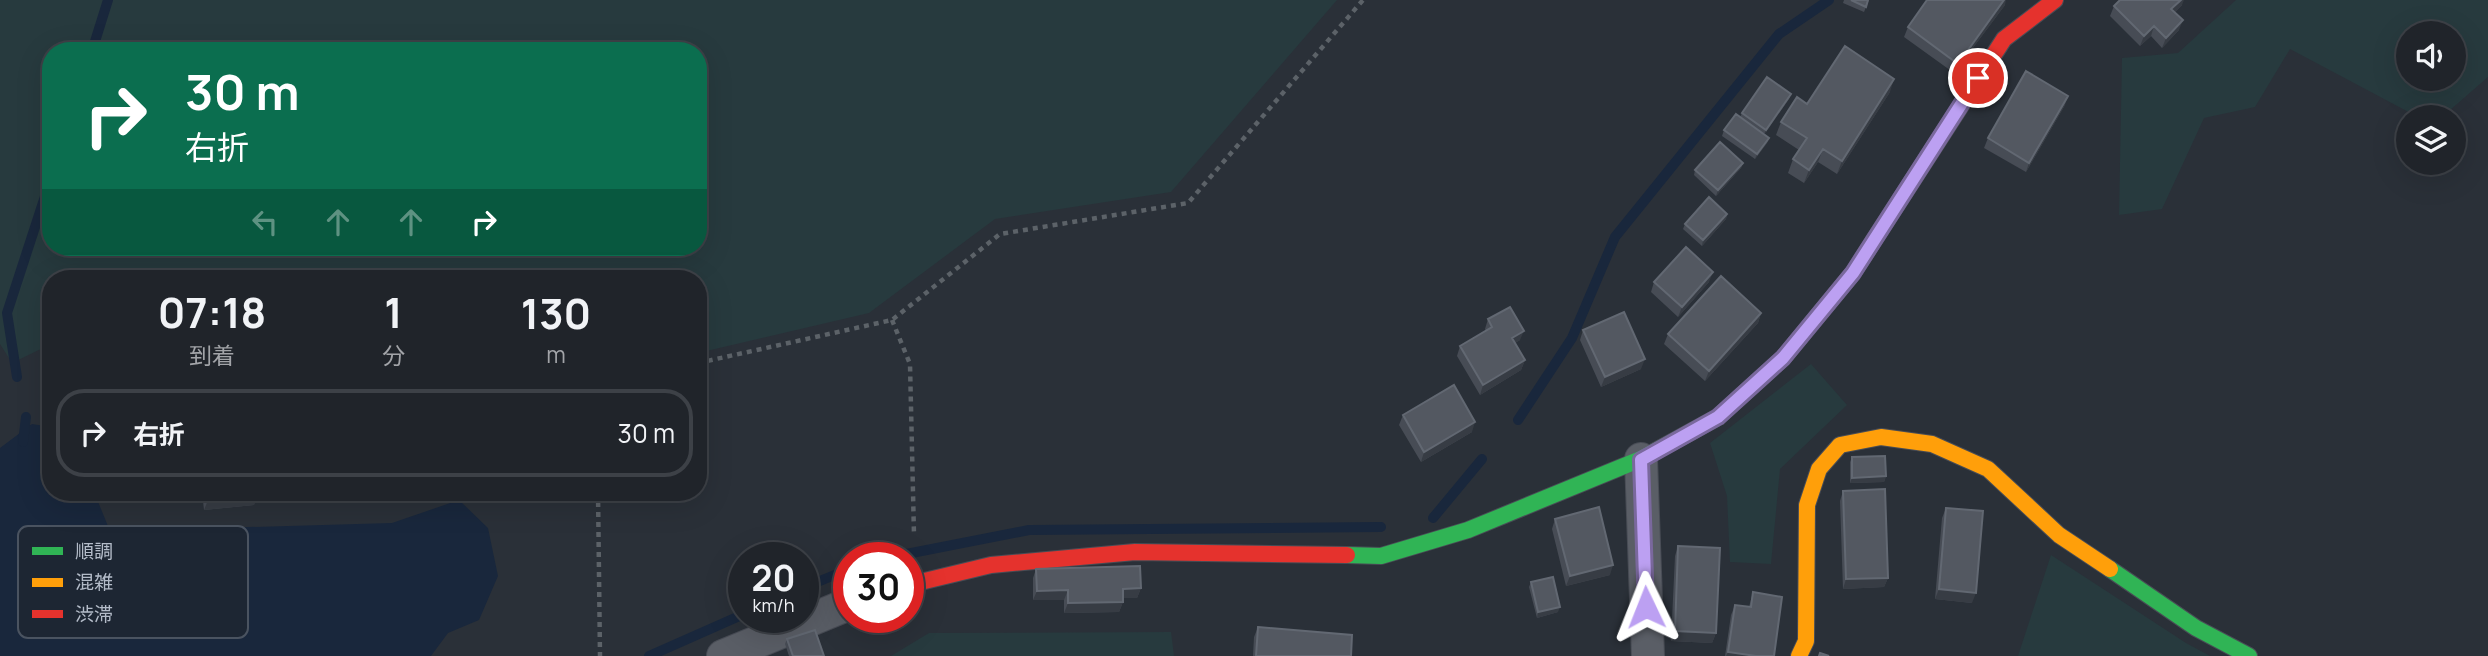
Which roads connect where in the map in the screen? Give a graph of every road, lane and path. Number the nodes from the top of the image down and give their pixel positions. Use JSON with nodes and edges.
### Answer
{"nodes":[{"id":1,"x":1363,"y":0,"type":"edge"},
{"id":2,"x":2055,"y":0,"type":"edge"},
{"id":3,"x":892,"y":320,"type":"junction"},
{"id":4,"x":707,"y":361,"type":"edge"},
{"id":5,"x":1641,"y":460,"type":"junction"},
{"id":6,"x":598,"y":501,"type":"edge"},
{"id":7,"x":914,"y":535,"type":"dead end"},
{"id":8,"x":924,"y":581,"type":"edge"},
{"id":9,"x":833,"y":611,"type":"edge"},
{"id":10,"x":600,"y":656,"type":"edge"},
{"id":11,"x":723,"y":656,"type":"edge"},
{"id":12,"x":1648,"y":656,"type":"edge"},
{"id":13,"x":1799,"y":656,"type":"edge"},
{"id":14,"x":2249,"y":656,"type":"edge"}],
"edges":[{"from":1,"to":3,"type":"path"},
{"from":2,"to":5,"type":"street"},
{"from":3,"to":4,"type":"path"},
{"from":3,"to":7,"type":"path"},
{"from":5,"to":8,"type":"street"},
{"from":5,"to":12,"type":"street"},
{"from":6,"to":10,"type":"path"},
{"from":9,"to":11,"type":"street"},
{"from":13,"to":14,"type":"street"}]}
